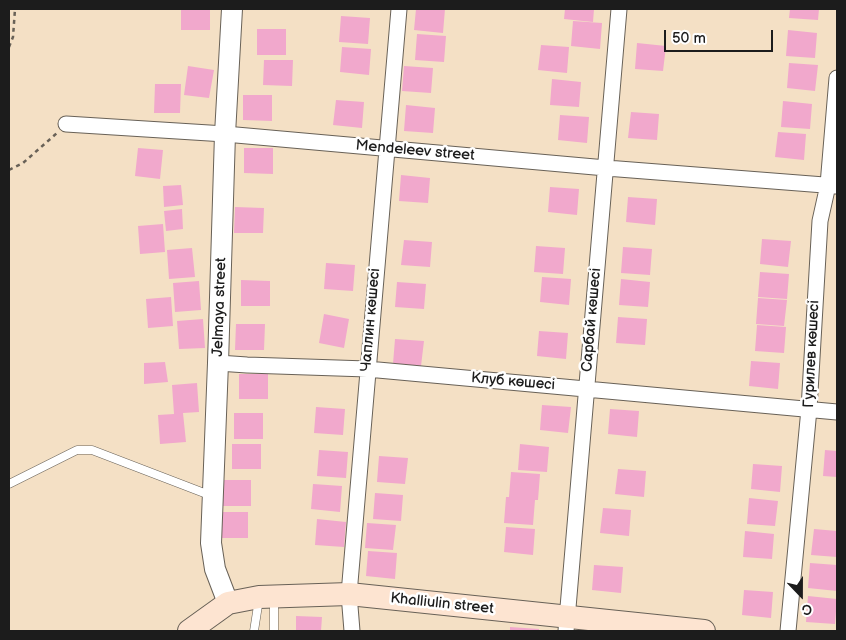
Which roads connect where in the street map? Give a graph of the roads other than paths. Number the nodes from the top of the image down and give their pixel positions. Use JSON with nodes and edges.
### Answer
{"nodes":[{"id":1,"x":232,"y":9,"type":"edge"},
{"id":2,"x":399,"y":9,"type":"edge"},
{"id":3,"x":618,"y":9,"type":"edge"},
{"id":4,"x":837,"y":78,"type":"edge"},
{"id":5,"x":66,"y":124,"type":"road end"},
{"id":6,"x":225,"y":134,"type":"junction"},
{"id":7,"x":386,"y":148,"type":"junction"},
{"id":8,"x":606,"y":168,"type":"junction"},
{"id":9,"x":833,"y":186,"type":"edge"},
{"id":10,"x":218,"y":363,"type":"junction"},
{"id":11,"x":367,"y":369,"type":"junction"},
{"id":12,"x":586,"y":388,"type":"junction"},
{"id":13,"x":808,"y":409,"type":"junction"},
{"id":14,"x":837,"y":412,"type":"edge"},
{"id":15,"x":9,"y":484,"type":"edge"},
{"id":16,"x":212,"y":496,"type":"junction"},
{"id":17,"x":349,"y":594,"type":"junction"},
{"id":18,"x":267,"y":597,"type":"junction"},
{"id":19,"x":228,"y":603,"type":"junction"},
{"id":20,"x":566,"y":624,"type":"edge"},
{"id":21,"x":189,"y":631,"type":"edge"},
{"id":22,"x":254,"y":631,"type":"edge"},
{"id":23,"x":274,"y":631,"type":"edge"},
{"id":24,"x":352,"y":631,"type":"edge"},
{"id":25,"x":704,"y":631,"type":"edge"},
{"id":26,"x":788,"y":631,"type":"edge"}],
"edges":[{"from":1,"to":6,"type":"street","name":"Jelmaya street"},
{"from":2,"to":7,"type":"street","name":"Чаплин көшесі"},
{"from":3,"to":8,"type":"street","name":"Сарбай көшесі"},
{"from":4,"to":9,"type":"street","name":"Гурилев көшесі"},
{"from":5,"to":6,"type":"street","name":"Mendeleev street"},
{"from":6,"to":7,"type":"street","name":"Mendeleev street"},
{"from":6,"to":10,"type":"street","name":"Jelmaya street"},
{"from":7,"to":8,"type":"street","name":"Mendeleev street"},
{"from":7,"to":11,"type":"street","name":"Чаплин көшесі"},
{"from":8,"to":9,"type":"street","name":"Mendeleev street"},
{"from":8,"to":12,"type":"street","name":"Сарбай көшесі"},
{"from":9,"to":13,"type":"street","name":"Гурилев көшесі"},
{"from":10,"to":11,"type":"street","name":"Клуб көшесі"},
{"from":10,"to":16,"type":"street","name":"Jelmaya street"},
{"from":11,"to":12,"type":"street","name":"Клуб көшесі"},
{"from":11,"to":17,"type":"street","name":"Чаплин көшесі"},
{"from":12,"to":13,"type":"street","name":"Клуб көшесі"},
{"from":12,"to":20,"type":"street","name":"Сарбай көшесі"},
{"from":13,"to":14,"type":"street","name":"Клуб көшесі"},
{"from":13,"to":26,"type":"street","name":"Гурилев көшесі"},
{"from":15,"to":16,"type":"lane"},
{"from":16,"to":19,"type":"street","name":"Jelmaya street"},
{"from":17,"to":18,"type":"main road","name":"Khalliulin street"},
{"from":17,"to":20,"type":"main road","name":"Khalliulin street"},
{"from":17,"to":24,"type":"street","name":"Чаплин көшесі"},
{"from":18,"to":19,"type":"main road","name":"Khalliulin street"},
{"from":18,"to":22,"type":"lane"},
{"from":18,"to":23,"type":"lane"},
{"from":19,"to":21,"type":"main road","name":"Khalliulin street"},
{"from":20,"to":25,"type":"main road","name":"Khalliulin street"}]}
